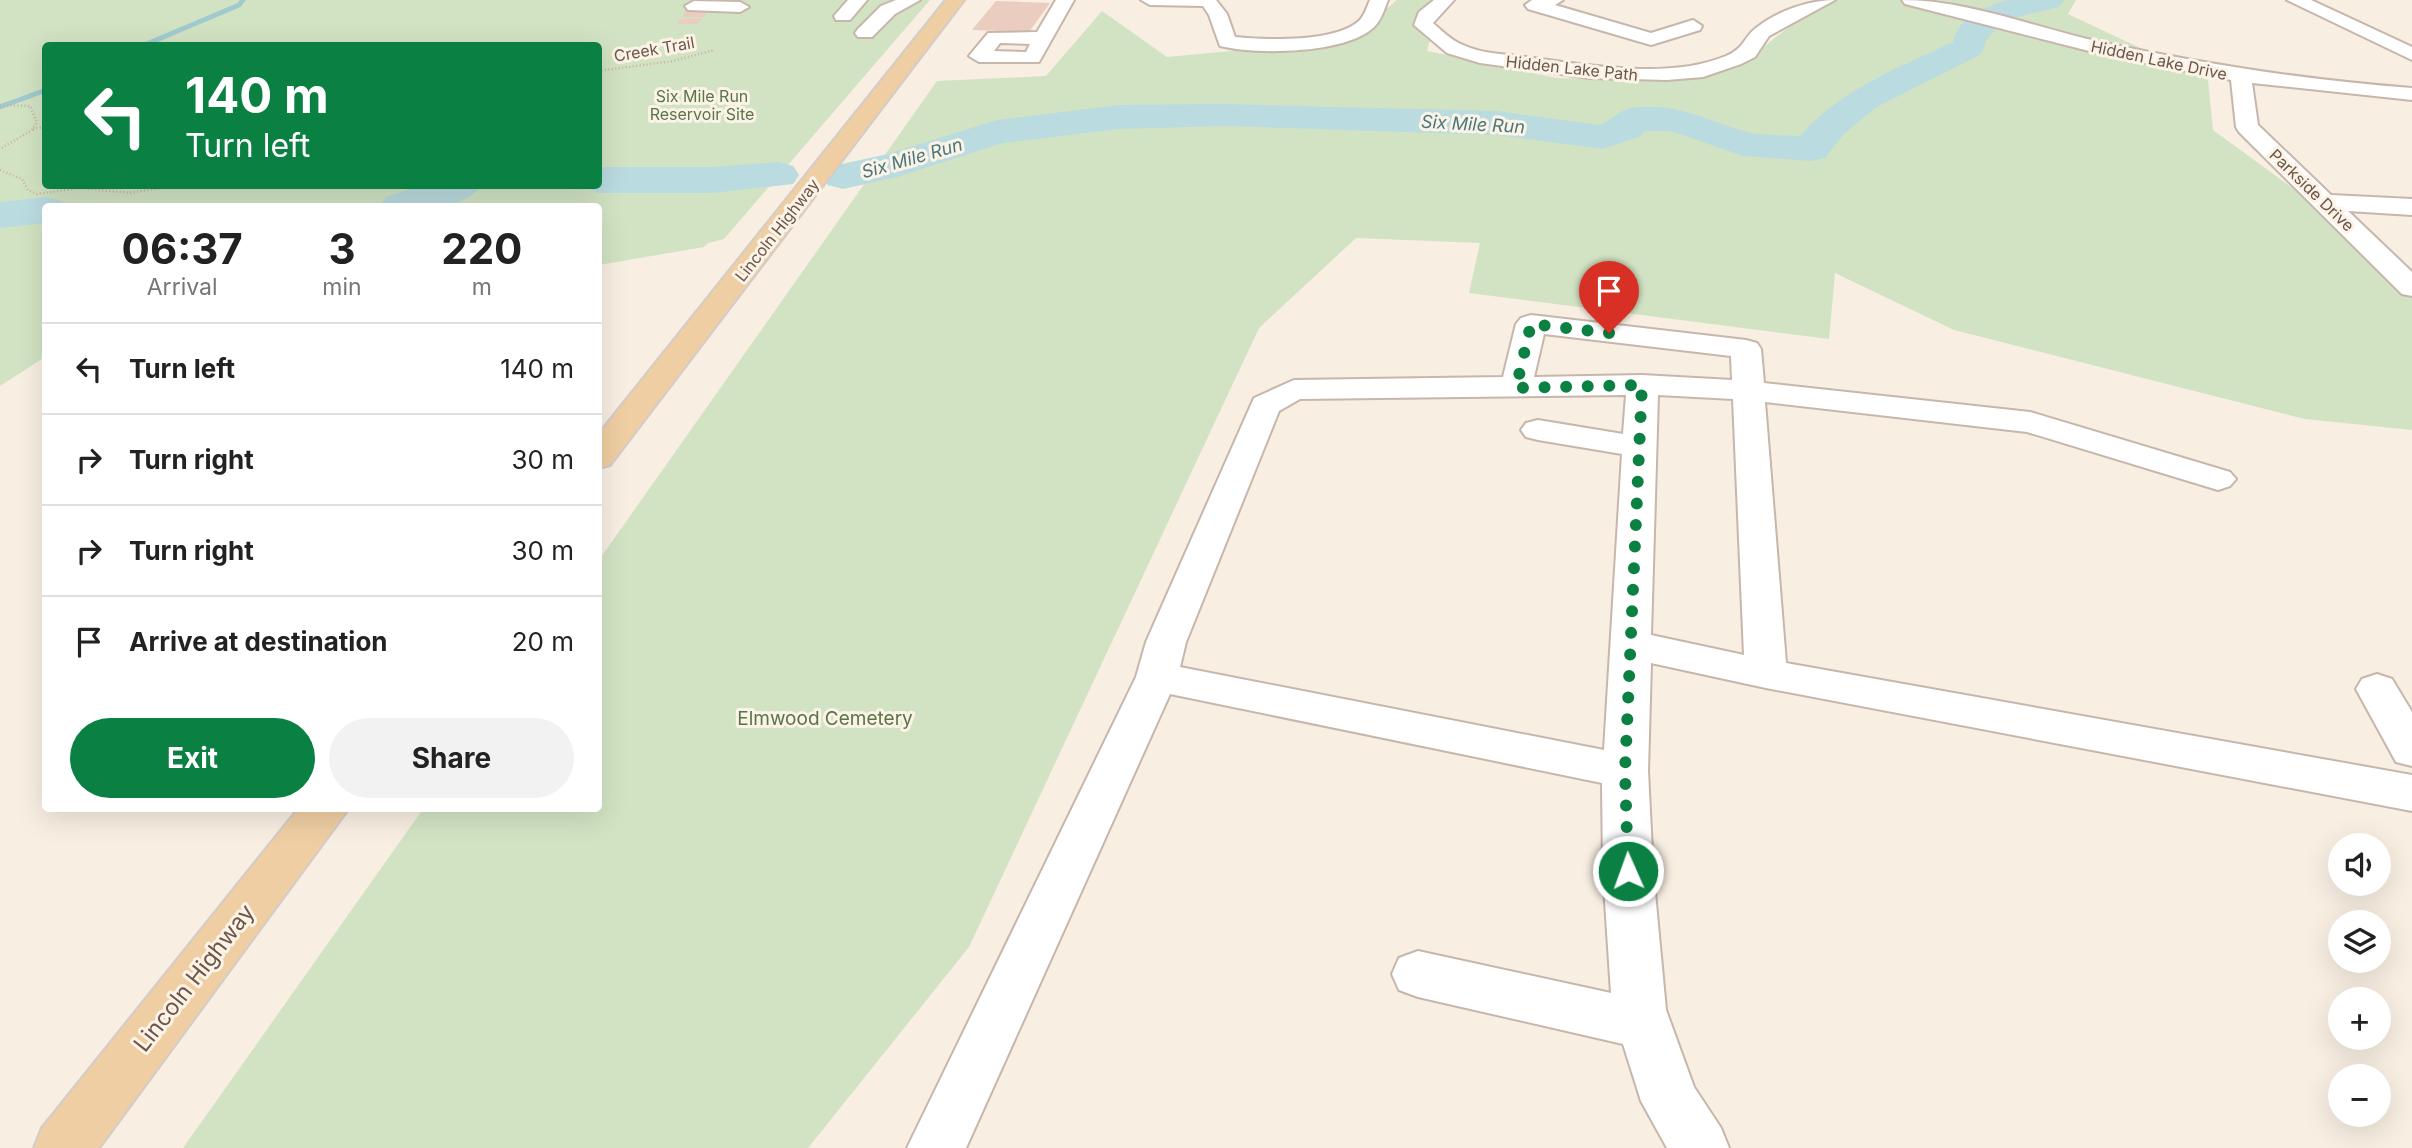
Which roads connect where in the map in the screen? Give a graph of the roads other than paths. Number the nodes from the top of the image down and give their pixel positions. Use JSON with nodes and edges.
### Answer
{"nodes":[{"id":1,"x":858,"y":0,"type":"edge"},
{"id":2,"x":911,"y":0,"type":"edge"},
{"id":3,"x":955,"y":0,"type":"edge"},
{"id":4,"x":1065,"y":0,"type":"edge"},
{"id":5,"x":1150,"y":0,"type":"edge"},
{"id":6,"x":1207,"y":0,"type":"edge"},
{"id":7,"x":1379,"y":0,"type":"edge"},
{"id":8,"x":1445,"y":0,"type":"edge"},
{"id":9,"x":1554,"y":0,"type":"edge"},
{"id":10,"x":1826,"y":0,"type":"edge"},
{"id":11,"x":1911,"y":0,"type":"edge"},
{"id":12,"x":2297,"y":0,"type":"edge"},
{"id":13,"x":694,"y":6,"type":"dead end"},
{"id":14,"x":740,"y":7,"type":"dead end"},
{"id":15,"x":1654,"y":15,"type":"dead end"},
{"id":16,"x":843,"y":16,"type":"dead end"},
{"id":17,"x":864,"y":33,"type":"dead end"},
{"id":18,"x":1044,"y":38,"type":"dead end"},
{"id":19,"x":2412,"y":54,"type":"edge"},
{"id":20,"x":2241,"y":77,"type":"junction"},
{"id":21,"x":2412,"y":94,"type":"edge"},
{"id":22,"x":2324,"y":202,"type":"junction"},
{"id":23,"x":2412,"y":207,"type":"edge"},
{"id":24,"x":2412,"y":288,"type":"edge"},
{"id":25,"x":1642,"y":385,"type":"junction"},
{"id":26,"x":1516,"y":388,"type":"junction"},
{"id":27,"x":1751,"y":391,"type":"junction"},
{"id":28,"x":1538,"y":430,"type":"dead end"},
{"id":29,"x":1637,"y":446,"type":"junction"},
{"id":30,"x":602,"y":453,"type":"edge"},
{"id":31,"x":2218,"y":479,"type":"dead end"},
{"id":32,"x":1633,"y":645,"type":"junction"},
{"id":33,"x":1766,"y":674,"type":"junction"},
{"id":34,"x":1157,"y":677,"type":"junction"},
{"id":35,"x":2377,"y":689,"type":"dead end"},
{"id":36,"x":2412,"y":750,"type":"edge"},
{"id":37,"x":1625,"y":771,"type":"junction"},
{"id":38,"x":2412,"y":793,"type":"edge"},
{"id":39,"x":323,"y":812,"type":"edge"},
{"id":40,"x":1418,"y":974,"type":"dead end"},
{"id":41,"x":1643,"y":1024,"type":"junction"},
{"id":42,"x":62,"y":1148,"type":"edge"},
{"id":43,"x":936,"y":1148,"type":"edge"},
{"id":44,"x":1700,"y":1148,"type":"edge"}],
"edges":[{"from":1,"to":16,"type":"street"},
{"from":2,"to":17,"type":"street"},
{"from":3,"to":30,"type":"main road","name":"Lincoln Highway"},
{"from":4,"to":18,"type":"street"},
{"from":5,"to":6,"type":"street"},
{"from":6,"to":7,"type":"street"},
{"from":8,"to":10,"type":"street","name":"Hidden Lake Path"},
{"from":9,"to":15,"type":"street"},
{"from":11,"to":20,"type":"street","name":"Hidden Lake Drive"},
{"from":12,"to":19,"type":"street"},
{"from":13,"to":14,"type":"street"},
{"from":20,"to":21,"type":"street","name":"Hidden Lake Drive"},
{"from":20,"to":22,"type":"street","name":"Parkside Drive"},
{"from":22,"to":23,"type":"street"},
{"from":22,"to":24,"type":"street","name":"Parkside Drive"},
{"from":25,"to":26,"type":"street"},
{"from":25,"to":27,"type":"street"},
{"from":25,"to":29,"type":"street"},
{"from":26,"to":27,"type":"street"},
{"from":26,"to":34,"type":"street"},
{"from":27,"to":31,"type":"street"},
{"from":27,"to":33,"type":"street"},
{"from":28,"to":29,"type":"street"},
{"from":29,"to":32,"type":"street"},
{"from":32,"to":33,"type":"street"},
{"from":32,"to":37,"type":"street"},
{"from":33,"to":38,"type":"street"},
{"from":34,"to":37,"type":"street"},
{"from":34,"to":43,"type":"street"},
{"from":35,"to":36,"type":"street"},
{"from":37,"to":41,"type":"street"},
{"from":39,"to":42,"type":"main road","name":"Lincoln Highway"},
{"from":40,"to":41,"type":"street"},
{"from":41,"to":44,"type":"street"}]}
